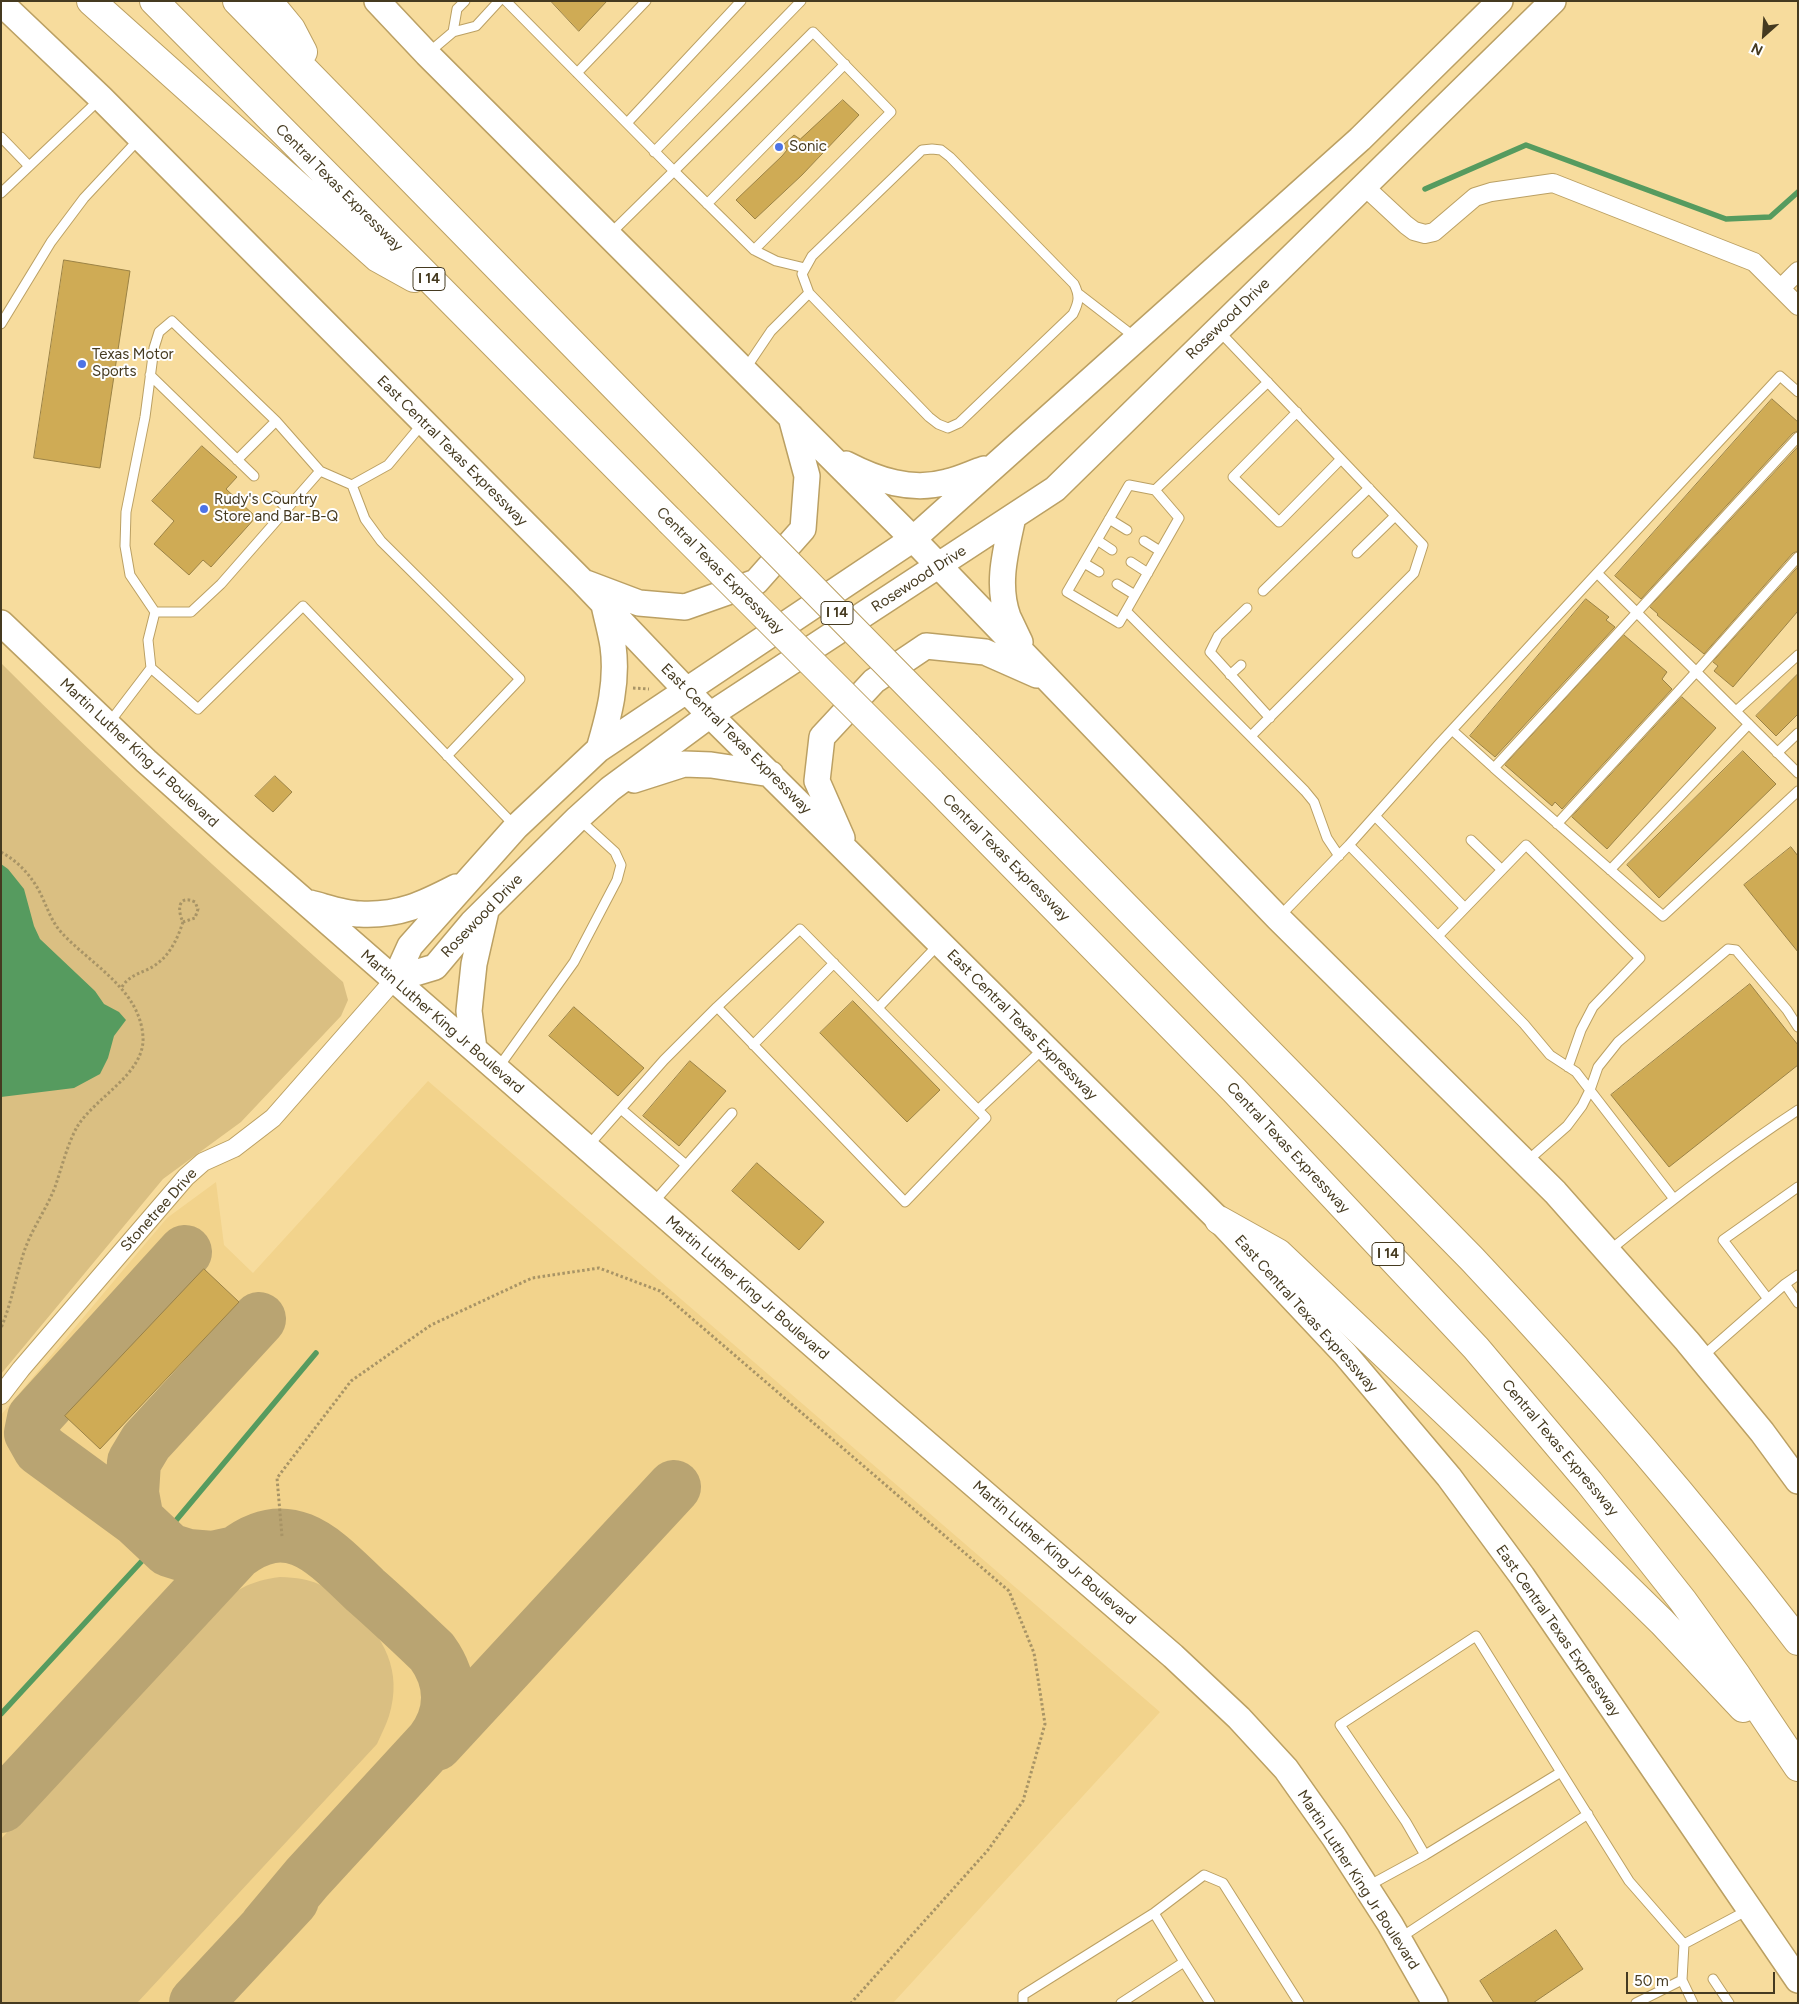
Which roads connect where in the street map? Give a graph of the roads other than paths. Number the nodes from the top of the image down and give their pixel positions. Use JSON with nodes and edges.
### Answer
{"nodes":[{"id":1,"x":91,"y":1,"type":"edge"},
{"id":2,"x":154,"y":1,"type":"edge"},
{"id":3,"x":237,"y":1,"type":"edge"},
{"id":4,"x":268,"y":1,"type":"edge"},
{"id":5,"x":378,"y":1,"type":"edge"},
{"id":6,"x":465,"y":1,"type":"edge"},
{"id":7,"x":499,"y":1,"type":"edge"},
{"id":8,"x":506,"y":1,"type":"edge"},
{"id":9,"x":646,"y":1,"type":"edge"},
{"id":10,"x":741,"y":1,"type":"edge"},
{"id":11,"x":801,"y":1,"type":"edge"},
{"id":12,"x":1500,"y":1,"type":"edge"},
{"id":13,"x":1554,"y":1,"type":"edge"},
{"id":14,"x":1,"y":4,"type":"edge"},
{"id":15,"x":453,"y":32,"type":"junction"},
{"id":16,"x":427,"y":54,"type":"junction"},
{"id":17,"x":845,"y":64,"type":"junction"},
{"id":18,"x":577,"y":73,"type":"junction"},
{"id":19,"x":320,"y":84,"type":"junction"},
{"id":20,"x":101,"y":98,"type":"junction"},
{"id":21,"x":627,"y":123,"type":"junction"},
{"id":22,"x":1,"y":137,"type":"edge"},
{"id":23,"x":147,"y":144,"type":"junction"},
{"id":24,"x":654,"y":152,"type":"junction"},
{"id":25,"x":29,"y":166,"type":"junction"},
{"id":26,"x":674,"y":171,"type":"junction"},
{"id":27,"x":1364,"y":186,"type":"junction"},
{"id":28,"x":1,"y":193,"type":"edge"},
{"id":29,"x":707,"y":204,"type":"junction"},
{"id":30,"x":609,"y":235,"type":"junction"},
{"id":31,"x":754,"y":250,"type":"junction"},
{"id":32,"x":805,"y":268,"type":"junction"},
{"id":33,"x":1798,"y":272,"type":"edge"},
{"id":34,"x":1781,"y":288,"type":"junction"},
{"id":35,"x":809,"y":293,"type":"junction"},
{"id":36,"x":1079,"y":294,"type":"junction"},
{"id":37,"x":444,"y":295,"type":"junction"},
{"id":38,"x":1798,"y":306,"type":"edge"},
{"id":39,"x":1,"y":324,"type":"edge"},
{"id":40,"x":1218,"y":330,"type":"junction"},
{"id":41,"x":1137,"y":339,"type":"junction"},
{"id":42,"x":744,"y":370,"type":"junction"},
{"id":43,"x":150,"y":375,"type":"junction"},
{"id":44,"x":1268,"y":382,"type":"junction"},
{"id":45,"x":1798,"y":392,"type":"edge"},
{"id":46,"x":1297,"y":412,"type":"junction"},
{"id":47,"x":791,"y":417,"type":"junction"},
{"id":48,"x":276,"y":421,"type":"junction"},
{"id":49,"x":424,"y":423,"type":"junction"},
{"id":50,"x":1798,"y":437,"type":"edge"},
{"id":51,"x":831,"y":457,"type":"junction"},
{"id":52,"x":1341,"y":459,"type":"junction"},
{"id":53,"x":237,"y":460,"type":"junction"},
{"id":54,"x":996,"y":465,"type":"junction"},
{"id":55,"x":320,"y":471,"type":"junction"},
{"id":56,"x":254,"y":476,"type":"dead end"},
{"id":57,"x":352,"y":485,"type":"junction"},
{"id":58,"x":1369,"y":488,"type":"junction"},
{"id":59,"x":1155,"y":490,"type":"junction"},
{"id":60,"x":275,"y":496,"type":"dead end"},
{"id":61,"x":287,"y":508,"type":"junction"},
{"id":62,"x":1395,"y":516,"type":"junction"},
{"id":63,"x":1012,"y":517,"type":"junction"},
{"id":64,"x":1109,"y":520,"type":"junction"},
{"id":65,"x":1126,"y":530,"type":"dead end"},
{"id":66,"x":913,"y":539,"type":"junction"},
{"id":67,"x":1097,"y":540,"type":"junction"},
{"id":68,"x":1144,"y":541,"type":"dead end"},
{"id":69,"x":1112,"y":550,"type":"dead end"},
{"id":70,"x":1160,"y":551,"type":"junction"},
{"id":71,"x":1357,"y":553,"type":"dead end"},
{"id":72,"x":1798,"y":557,"type":"edge"},
{"id":73,"x":1131,"y":562,"type":"dead end"},
{"id":74,"x":1084,"y":563,"type":"junction"},
{"id":75,"x":939,"y":566,"type":"junction"},
{"id":76,"x":1099,"y":572,"type":"dead end"},
{"id":77,"x":1148,"y":573,"type":"junction"},
{"id":78,"x":1597,"y":573,"type":"junction"},
{"id":79,"x":582,"y":581,"type":"junction"},
{"id":80,"x":1117,"y":584,"type":"dead end"},
{"id":81,"x":1263,"y":591,"type":"dead end"},
{"id":82,"x":1135,"y":595,"type":"junction"},
{"id":83,"x":604,"y":605,"type":"junction"},
{"id":84,"x":1247,"y":608,"type":"dead end"},
{"id":85,"x":1126,"y":611,"type":"junction"},
{"id":86,"x":155,"y":612,"type":"junction"},
{"id":87,"x":1637,"y":612,"type":"junction"},
{"id":88,"x":1,"y":623,"type":"edge"},
{"id":89,"x":1798,"y":654,"type":"edge"},
{"id":90,"x":1029,"y":660,"type":"junction"},
{"id":91,"x":1241,"y":665,"type":"dead end"},
{"id":92,"x":151,"y":668,"type":"junction"},
{"id":93,"x":1696,"y":672,"type":"junction"},
{"id":94,"x":1230,"y":675,"type":"junction"},
{"id":95,"x":1049,"y":680,"type":"junction"},
{"id":96,"x":687,"y":689,"type":"junction"},
{"id":97,"x":1736,"y":711,"type":"junction"},
{"id":98,"x":710,"y":715,"type":"junction"},
{"id":99,"x":1270,"y":718,"type":"junction"},
{"id":100,"x":1749,"y":724,"type":"junction"},
{"id":101,"x":108,"y":725,"type":"junction"},
{"id":102,"x":1452,"y":730,"type":"junction"},
{"id":103,"x":1798,"y":733,"type":"edge"},
{"id":104,"x":1251,"y":736,"type":"junction"},
{"id":105,"x":599,"y":749,"type":"junction"},
{"id":106,"x":1777,"y":753,"type":"junction"},
{"id":107,"x":447,"y":756,"type":"junction"},
{"id":108,"x":1494,"y":768,"type":"junction"},
{"id":109,"x":1798,"y":773,"type":"edge"},
{"id":110,"x":771,"y":774,"type":"junction"},
{"id":111,"x":610,"y":789,"type":"junction"},
{"id":112,"x":1798,"y":790,"type":"edge"},
{"id":113,"x":1375,"y":816,"type":"junction"},
{"id":114,"x":578,"y":818,"type":"junction"},
{"id":115,"x":1557,"y":824,"type":"junction"},
{"id":116,"x":516,"y":827,"type":"junction"},
{"id":117,"x":1471,"y":840,"type":"dead end"},
{"id":118,"x":1349,"y":845,"type":"junction"},
{"id":119,"x":848,"y":852,"type":"junction"},
{"id":120,"x":1338,"y":856,"type":"junction"},
{"id":121,"x":1502,"y":870,"type":"junction"},
{"id":122,"x":1610,"y":870,"type":"junction"},
{"id":123,"x":469,"y":880,"type":"junction"},
{"id":124,"x":306,"y":902,"type":"junction"},
{"id":125,"x":1465,"y":908,"type":"junction"},
{"id":126,"x":486,"y":911,"type":"junction"},
{"id":127,"x":1278,"y":918,"type":"junction"},
{"id":128,"x":1438,"y":936,"type":"junction"},
{"id":129,"x":940,"y":944,"type":"junction"},
{"id":130,"x":834,"y":964,"type":"junction"},
{"id":131,"x":395,"y":979,"type":"junction"},
{"id":132,"x":717,"y":1007,"type":"junction"},
{"id":133,"x":878,"y":1008,"type":"junction"},
{"id":134,"x":1798,"y":1027,"type":"edge"},
{"id":135,"x":753,"y":1045,"type":"junction"},
{"id":136,"x":1044,"y":1047,"type":"junction"},
{"id":137,"x":474,"y":1049,"type":"junction"},
{"id":138,"x":1568,"y":1067,"type":"junction"},
{"id":139,"x":497,"y":1070,"type":"junction"},
{"id":140,"x":1590,"y":1090,"type":"junction"},
{"id":141,"x":621,"y":1109,"type":"junction"},
{"id":142,"x":978,"y":1110,"type":"junction"},
{"id":143,"x":1798,"y":1110,"type":"edge"},
{"id":144,"x":732,"y":1113,"type":"dead end"},
{"id":145,"x":586,"y":1148,"type":"junction"},
{"id":146,"x":1525,"y":1163,"type":"junction"},
{"id":147,"x":686,"y":1165,"type":"junction"},
{"id":148,"x":1798,"y":1187,"type":"edge"},
{"id":149,"x":1674,"y":1199,"type":"junction"},
{"id":150,"x":652,"y":1205,"type":"junction"},
{"id":151,"x":1219,"y":1220,"type":"junction"},
{"id":152,"x":1608,"y":1252,"type":"junction"},
{"id":153,"x":1798,"y":1275,"type":"edge"},
{"id":154,"x":1786,"y":1284,"type":"junction"},
{"id":155,"x":1768,"y":1299,"type":"junction"},
{"id":156,"x":1798,"y":1303,"type":"edge"},
{"id":157,"x":1701,"y":1358,"type":"junction"},
{"id":158,"x":1,"y":1395,"type":"edge"},
{"id":159,"x":1796,"y":1477,"type":"edge"},
{"id":160,"x":1798,"y":1641,"type":"edge"},
{"id":161,"x":1776,"y":1736,"type":"junction"},
{"id":162,"x":1798,"y":1767,"type":"edge"},
{"id":163,"x":1561,"y":1772,"type":"junction"},
{"id":164,"x":1588,"y":1814,"type":"junction"},
{"id":165,"x":1424,"y":1855,"type":"junction"},
{"id":166,"x":1366,"y":1887,"type":"junction"},
{"id":167,"x":1748,"y":1910,"type":"junction"},
{"id":168,"x":1154,"y":1913,"type":"junction"},
{"id":169,"x":1398,"y":1939,"type":"junction"},
{"id":170,"x":1684,"y":1944,"type":"junction"},
{"id":171,"x":1184,"y":1962,"type":"junction"},
{"id":172,"x":1713,"y":1979,"type":"dead end"},
{"id":173,"x":1682,"y":1980,"type":"junction"},
{"id":174,"x":1798,"y":1980,"type":"edge"},
{"id":175,"x":1023,"y":2003,"type":"edge"},
{"id":176,"x":1120,"y":2003,"type":"edge"},
{"id":177,"x":1210,"y":2003,"type":"edge"},
{"id":178,"x":1299,"y":2003,"type":"edge"},
{"id":179,"x":1435,"y":2003,"type":"edge"},
{"id":180,"x":1636,"y":2003,"type":"edge"},
{"id":181,"x":1693,"y":2003,"type":"edge"},
{"id":182,"x":1729,"y":2003,"type":"edge"}],
"edges":[{"from":1,"to":37,"type":"highway"},
{"from":2,"to":37,"type":"highway","name":"Central Texas Expressway","number":"I 14"},
{"from":3,"to":19,"type":"highway","number":"I 14"},
{"from":4,"to":19,"type":"highway"},
{"from":5,"to":16,"type":"main road"},
{"from":6,"to":15,"type":"lane"},
{"from":7,"to":15,"type":"lane"},
{"from":8,"to":18,"type":"lane"},
{"from":9,"to":18,"type":"lane"},
{"from":10,"to":21,"type":"lane"},
{"from":11,"to":24,"type":"lane"},
{"from":12,"to":41,"type":"main road"},
{"from":13,"to":27,"type":"main road","name":"Rosewood Drive"},
{"from":14,"to":20,"type":"main road","name":"East Central Texas Expressway"},
{"from":15,"to":16,"type":"lane"},
{"from":16,"to":30,"type":"main road"},
{"from":17,"to":26,"type":"lane"},
{"from":17,"to":29,"type":"lane"},
{"from":17,"to":31,"type":"lane"},
{"from":18,"to":21,"type":"lane"},
{"from":19,"to":160,"type":"highway","number":"I 14","bridge":true},
{"from":20,"to":23,"type":"main road","name":"East Central Texas Expressway"},
{"from":20,"to":25,"type":"lane"},
{"from":21,"to":24,"type":"lane"},
{"from":22,"to":25,"type":"lane"},
{"from":23,"to":39,"type":"lane"},
{"from":23,"to":49,"type":"main road","name":"East Central Texas Expressway"},
{"from":24,"to":26,"type":"lane"},
{"from":25,"to":28,"type":"lane"},
{"from":26,"to":29,"type":"lane"},
{"from":26,"to":30,"type":"lane"},
{"from":27,"to":34,"type":"street"},
{"from":27,"to":40,"type":"main road","name":"Rosewood Drive"},
{"from":29,"to":31,"type":"lane"},
{"from":30,"to":42,"type":"main road"},
{"from":31,"to":32,"type":"lane"},
{"from":32,"to":35,"type":"lane"},
{"from":32,"to":36,"type":"lane"},
{"from":33,"to":34,"type":"street"},
{"from":34,"to":38,"type":"street"},
{"from":35,"to":36,"type":"lane"},
{"from":35,"to":42,"type":"lane"},
{"from":36,"to":41,"type":"lane"},
{"from":37,"to":161,"type":"highway","name":"Central Texas Expressway","number":"I 14","bridge":true},
{"from":40,"to":44,"type":"lane"},
{"from":40,"to":63,"type":"main road","name":"Rosewood Drive"},
{"from":41,"to":54,"type":"main road"},
{"from":42,"to":47,"type":"main road"},
{"from":43,"to":48,"type":"lane"},
{"from":43,"to":53,"type":"lane"},
{"from":43,"to":86,"type":"lane"},
{"from":44,"to":46,"type":"lane"},
{"from":44,"to":59,"type":"lane"},
{"from":45,"to":78,"type":"lane"},
{"from":46,"to":52,"type":"lane"},
{"from":46,"to":52,"type":"lane"},
{"from":47,"to":51,"type":"main road"},
{"from":47,"to":79,"type":"main road"},
{"from":48,"to":53,"type":"lane"},
{"from":48,"to":55,"type":"lane"},
{"from":49,"to":57,"type":"lane"},
{"from":49,"to":79,"type":"main road","name":"East Central Texas Expressway"},
{"from":50,"to":87,"type":"lane"},
{"from":51,"to":54,"type":"main road"},
{"from":51,"to":66,"type":"main road"},
{"from":52,"to":58,"type":"lane"},
{"from":53,"to":56,"type":"lane"},
{"from":54,"to":66,"type":"main road"},
{"from":55,"to":57,"type":"lane"},
{"from":55,"to":61,"type":"lane"},
{"from":57,"to":107,"type":"lane"},
{"from":58,"to":62,"type":"lane"},
{"from":58,"to":81,"type":"lane"},
{"from":59,"to":64,"type":"lane"},
{"from":59,"to":70,"type":"lane"},
{"from":60,"to":61,"type":"lane"},
{"from":61,"to":86,"type":"lane"},
{"from":62,"to":71,"type":"lane"},
{"from":62,"to":99,"type":"lane"},
{"from":63,"to":75,"type":"main road","name":"Rosewood Drive"},
{"from":63,"to":90,"type":"main road"},
{"from":64,"to":65,"type":"lane"},
{"from":64,"to":67,"type":"lane"},
{"from":66,"to":75,"type":"main road"},
{"from":66,"to":96,"type":"main road"},
{"from":67,"to":69,"type":"lane"},
{"from":67,"to":74,"type":"lane"},
{"from":68,"to":70,"type":"lane"},
{"from":70,"to":77,"type":"lane"},
{"from":72,"to":93,"type":"lane"},
{"from":73,"to":77,"type":"lane"},
{"from":74,"to":76,"type":"lane"},
{"from":74,"to":85,"type":"lane"},
{"from":75,"to":90,"type":"main road"},
{"from":75,"to":98,"type":"main road","name":"Rosewood Drive"},
{"from":77,"to":82,"type":"lane"},
{"from":78,"to":87,"type":"lane"},
{"from":78,"to":102,"type":"lane"},
{"from":79,"to":83,"type":"main road","name":"East Central Texas Expressway"},
{"from":80,"to":82,"type":"lane"},
{"from":82,"to":85,"type":"lane"},
{"from":83,"to":96,"type":"main road","name":"East Central Texas Expressway"},
{"from":83,"to":105,"type":"main road"},
{"from":84,"to":94,"type":"lane"},
{"from":85,"to":104,"type":"lane"},
{"from":86,"to":92,"type":"lane"},
{"from":87,"to":93,"type":"lane"},
{"from":87,"to":108,"type":"lane"},
{"from":88,"to":101,"type":"main road","name":"Martin Luther King Jr Boulevard"},
{"from":89,"to":97,"type":"lane"},
{"from":90,"to":95,"type":"main road"},
{"from":91,"to":94,"type":"lane"},
{"from":92,"to":101,"type":"lane"},
{"from":92,"to":107,"type":"lane"},
{"from":93,"to":97,"type":"lane"},
{"from":93,"to":115,"type":"lane"},
{"from":94,"to":99,"type":"lane"},
{"from":95,"to":119,"type":"main road"},
{"from":95,"to":127,"type":"main road"},
{"from":96,"to":98,"type":"main road","name":"East Central Texas Expressway"},
{"from":96,"to":105,"type":"main road"},
{"from":97,"to":100,"type":"lane"},
{"from":98,"to":110,"type":"main road","name":"East Central Texas Expressway"},
{"from":98,"to":111,"type":"main road","name":"Rosewood Drive"},
{"from":99,"to":104,"type":"lane"},
{"from":100,"to":106,"type":"lane"},
{"from":100,"to":122,"type":"lane"},
{"from":101,"to":124,"type":"main road","name":"Martin Luther King Jr Boulevard"},
{"from":102,"to":108,"type":"lane"},
{"from":102,"to":113,"type":"lane"},
{"from":103,"to":106,"type":"lane"},
{"from":104,"to":120,"type":"lane"},
{"from":105,"to":116,"type":"main road"},
{"from":106,"to":109,"type":"lane"},
{"from":107,"to":116,"type":"lane"},
{"from":108,"to":115,"type":"lane"},
{"from":110,"to":111,"type":"main road"},
{"from":110,"to":119,"type":"main road","name":"East Central Texas Expressway"},
{"from":111,"to":114,"type":"main road","name":"Rosewood Drive"},
{"from":112,"to":122,"type":"lane"},
{"from":113,"to":118,"type":"lane"},
{"from":113,"to":125,"type":"lane"},
{"from":114,"to":126,"type":"main road","name":"Rosewood Drive"},
{"from":114,"to":139,"type":"lane"},
{"from":115,"to":122,"type":"lane"},
{"from":116,"to":123,"type":"main road"},
{"from":117,"to":121,"type":"lane"},
{"from":118,"to":120,"type":"lane"},
{"from":118,"to":128,"type":"lane"},
{"from":119,"to":129,"type":"main road","name":"East Central Texas Expressway"},
{"from":120,"to":127,"type":"lane"},
{"from":121,"to":125,"type":"lane"},
{"from":121,"to":138,"type":"lane"},
{"from":123,"to":124,"type":"main road"},
{"from":123,"to":131,"type":"main road"},
{"from":124,"to":131,"type":"main road","name":"Martin Luther King Jr Boulevard"},
{"from":125,"to":128,"type":"lane"},
{"from":126,"to":131,"type":"main road","name":"Rosewood Drive"},
{"from":126,"to":137,"type":"main road"},
{"from":127,"to":146,"type":"main road"},
{"from":128,"to":138,"type":"lane"},
{"from":129,"to":133,"type":"lane"},
{"from":129,"to":136,"type":"main road","name":"East Central Texas Expressway"},
{"from":130,"to":132,"type":"lane"},
{"from":130,"to":133,"type":"lane"},
{"from":130,"to":135,"type":"lane"},
{"from":131,"to":137,"type":"main road","name":"Martin Luther King Jr Boulevard"},
{"from":131,"to":158,"type":"street","name":"Stonetree Drive"},
{"from":132,"to":135,"type":"lane"},
{"from":132,"to":141,"type":"lane"},
{"from":133,"to":142,"type":"lane"},
{"from":134,"to":140,"type":"lane"},
{"from":135,"to":142,"type":"lane"},
{"from":136,"to":142,"type":"lane"},
{"from":136,"to":151,"type":"main road","name":"East Central Texas Expressway"},
{"from":137,"to":139,"type":"main road","name":"Martin Luther King Jr Boulevard"},
{"from":138,"to":140,"type":"lane"},
{"from":139,"to":145,"type":"main road","name":"Martin Luther King Jr Boulevard"},
{"from":140,"to":146,"type":"lane"},
{"from":140,"to":149,"type":"lane"},
{"from":141,"to":145,"type":"lane"},
{"from":141,"to":147,"type":"lane"},
{"from":143,"to":149,"type":"lane"},
{"from":144,"to":147,"type":"lane"},
{"from":145,"to":150,"type":"main road","name":"Martin Luther King Jr Boulevard"},
{"from":146,"to":152,"type":"main road"},
{"from":147,"to":150,"type":"lane"},
{"from":148,"to":155,"type":"lane"},
{"from":149,"to":152,"type":"lane"},
{"from":150,"to":166,"type":"main road","name":"Martin Luther King Jr Boulevard"},
{"from":151,"to":161,"type":"highway"},
{"from":151,"to":167,"type":"main road","name":"East Central Texas Expressway"},
{"from":152,"to":157,"type":"main road"},
{"from":153,"to":154,"type":"lane"},
{"from":154,"to":155,"type":"lane"},
{"from":154,"to":156,"type":"lane"},
{"from":155,"to":157,"type":"lane"},
{"from":157,"to":159,"type":"main road"},
{"from":161,"to":162,"type":"highway","name":"Central Texas Expressway","number":"I 14"},
{"from":163,"to":164,"type":"lane"},
{"from":163,"to":165,"type":"lane"},
{"from":163,"to":165,"type":"lane"},
{"from":164,"to":169,"type":"lane"},
{"from":164,"to":170,"type":"lane"},
{"from":165,"to":166,"type":"lane"},
{"from":166,"to":169,"type":"main road","name":"Martin Luther King Jr Boulevard"},
{"from":167,"to":170,"type":"lane"},
{"from":167,"to":174,"type":"main road","name":"East Central Texas Expressway"},
{"from":168,"to":171,"type":"lane"},
{"from":168,"to":175,"type":"lane"},
{"from":168,"to":178,"type":"lane"},
{"from":169,"to":179,"type":"main road","name":"Martin Luther King Jr Boulevard"},
{"from":170,"to":173,"type":"lane"},
{"from":171,"to":176,"type":"lane"},
{"from":171,"to":177,"type":"lane"},
{"from":172,"to":182,"type":"lane"},
{"from":173,"to":180,"type":"lane"},
{"from":173,"to":181,"type":"lane"}]}
